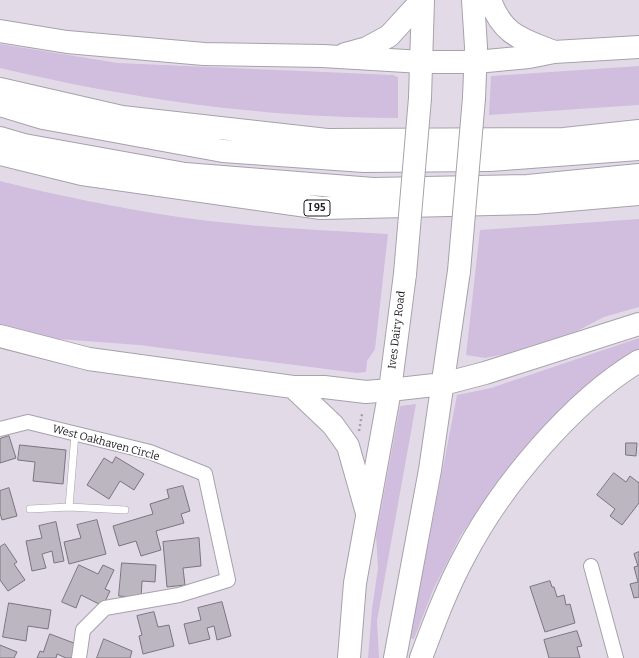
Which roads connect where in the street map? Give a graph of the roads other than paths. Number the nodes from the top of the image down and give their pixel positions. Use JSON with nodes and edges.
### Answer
{"nodes":[{"id":1,"x":472,"y":0,"type":"edge"},
{"id":2,"x":490,"y":0,"type":"edge"},
{"id":3,"x":423,"y":6,"type":"edge"},
{"id":4,"x":0,"y":31,"type":"edge"},
{"id":5,"x":639,"y":47,"type":"edge"},
{"id":6,"x":554,"y":52,"type":"junction"},
{"id":7,"x":336,"y":57,"type":"junction"},
{"id":8,"x":422,"y":62,"type":"junction"},
{"id":9,"x":476,"y":62,"type":"junction"},
{"id":10,"x":0,"y":89,"type":"edge"},
{"id":11,"x":0,"y":106,"type":"edge"},
{"id":12,"x":639,"y":131,"type":"edge"},
{"id":13,"x":0,"y":138,"type":"edge"},
{"id":14,"x":639,"y":149,"type":"edge"},
{"id":15,"x":0,"y":154,"type":"edge"},
{"id":16,"x":639,"y":176,"type":"edge"},
{"id":17,"x":639,"y":194,"type":"edge"},
{"id":18,"x":639,"y":324,"type":"edge"},
{"id":19,"x":0,"y":336,"type":"edge"},
{"id":20,"x":639,"y":361,"type":"edge"},
{"id":21,"x":443,"y":384,"type":"junction"},
{"id":22,"x":293,"y":387,"type":"junction"},
{"id":23,"x":390,"y":390,"type":"junction"},
{"id":24,"x":0,"y":429,"type":"edge"},
{"id":25,"x":75,"y":434,"type":"junction"},
{"id":26,"x":69,"y":507,"type":"junction"},
{"id":27,"x":30,"y":508,"type":"dead end"},
{"id":28,"x":125,"y":510,"type":"dead end"},
{"id":29,"x":367,"y":513,"type":"junction"},
{"id":30,"x":591,"y":566,"type":"dead end"},
{"id":31,"x":79,"y":658,"type":"edge"},
{"id":32,"x":349,"y":658,"type":"edge"},
{"id":33,"x":395,"y":658,"type":"edge"},
{"id":34,"x":421,"y":658,"type":"edge"},
{"id":35,"x":616,"y":658,"type":"edge"}],
"edges":[{"from":1,"to":9,"type":"main road"},
{"from":2,"to":6,"type":"main road"},
{"from":3,"to":7,"type":"main road"},
{"from":3,"to":8,"type":"main road","name":"Ives Dairy Road"},
{"from":4,"to":7,"type":"main road"},
{"from":5,"to":6,"type":"main road"},
{"from":6,"to":9,"type":"main road"},
{"from":7,"to":8,"type":"main road"},
{"from":8,"to":9,"type":"main road"},
{"from":8,"to":23,"type":"main road","name":"Ives Dairy Road","bridge":true},
{"from":9,"to":21,"type":"main road","bridge":true},
{"from":10,"to":12,"type":"main road"},
{"from":11,"to":14,"type":"main road"},
{"from":13,"to":16,"type":"main road"},
{"from":15,"to":17,"type":"main road","number":"I 95"},
{"from":18,"to":21,"type":"main road"},
{"from":19,"to":22,"type":"main road"},
{"from":20,"to":34,"type":"main road"},
{"from":21,"to":23,"type":"main road"},
{"from":21,"to":33,"type":"main road"},
{"from":22,"to":23,"type":"main road"},
{"from":22,"to":29,"type":"main road"},
{"from":23,"to":29,"type":"main road","name":"Ives Dairy Road"},
{"from":24,"to":25,"type":"street","name":"West Oakhaven Circle"},
{"from":25,"to":26,"type":"lane"},
{"from":25,"to":31,"type":"street","name":"West Oakhaven Circle"},
{"from":26,"to":27,"type":"lane"},
{"from":26,"to":28,"type":"lane"},
{"from":29,"to":32,"type":"main road","name":"Ives Dairy Road"},
{"from":30,"to":35,"type":"street"}]}
